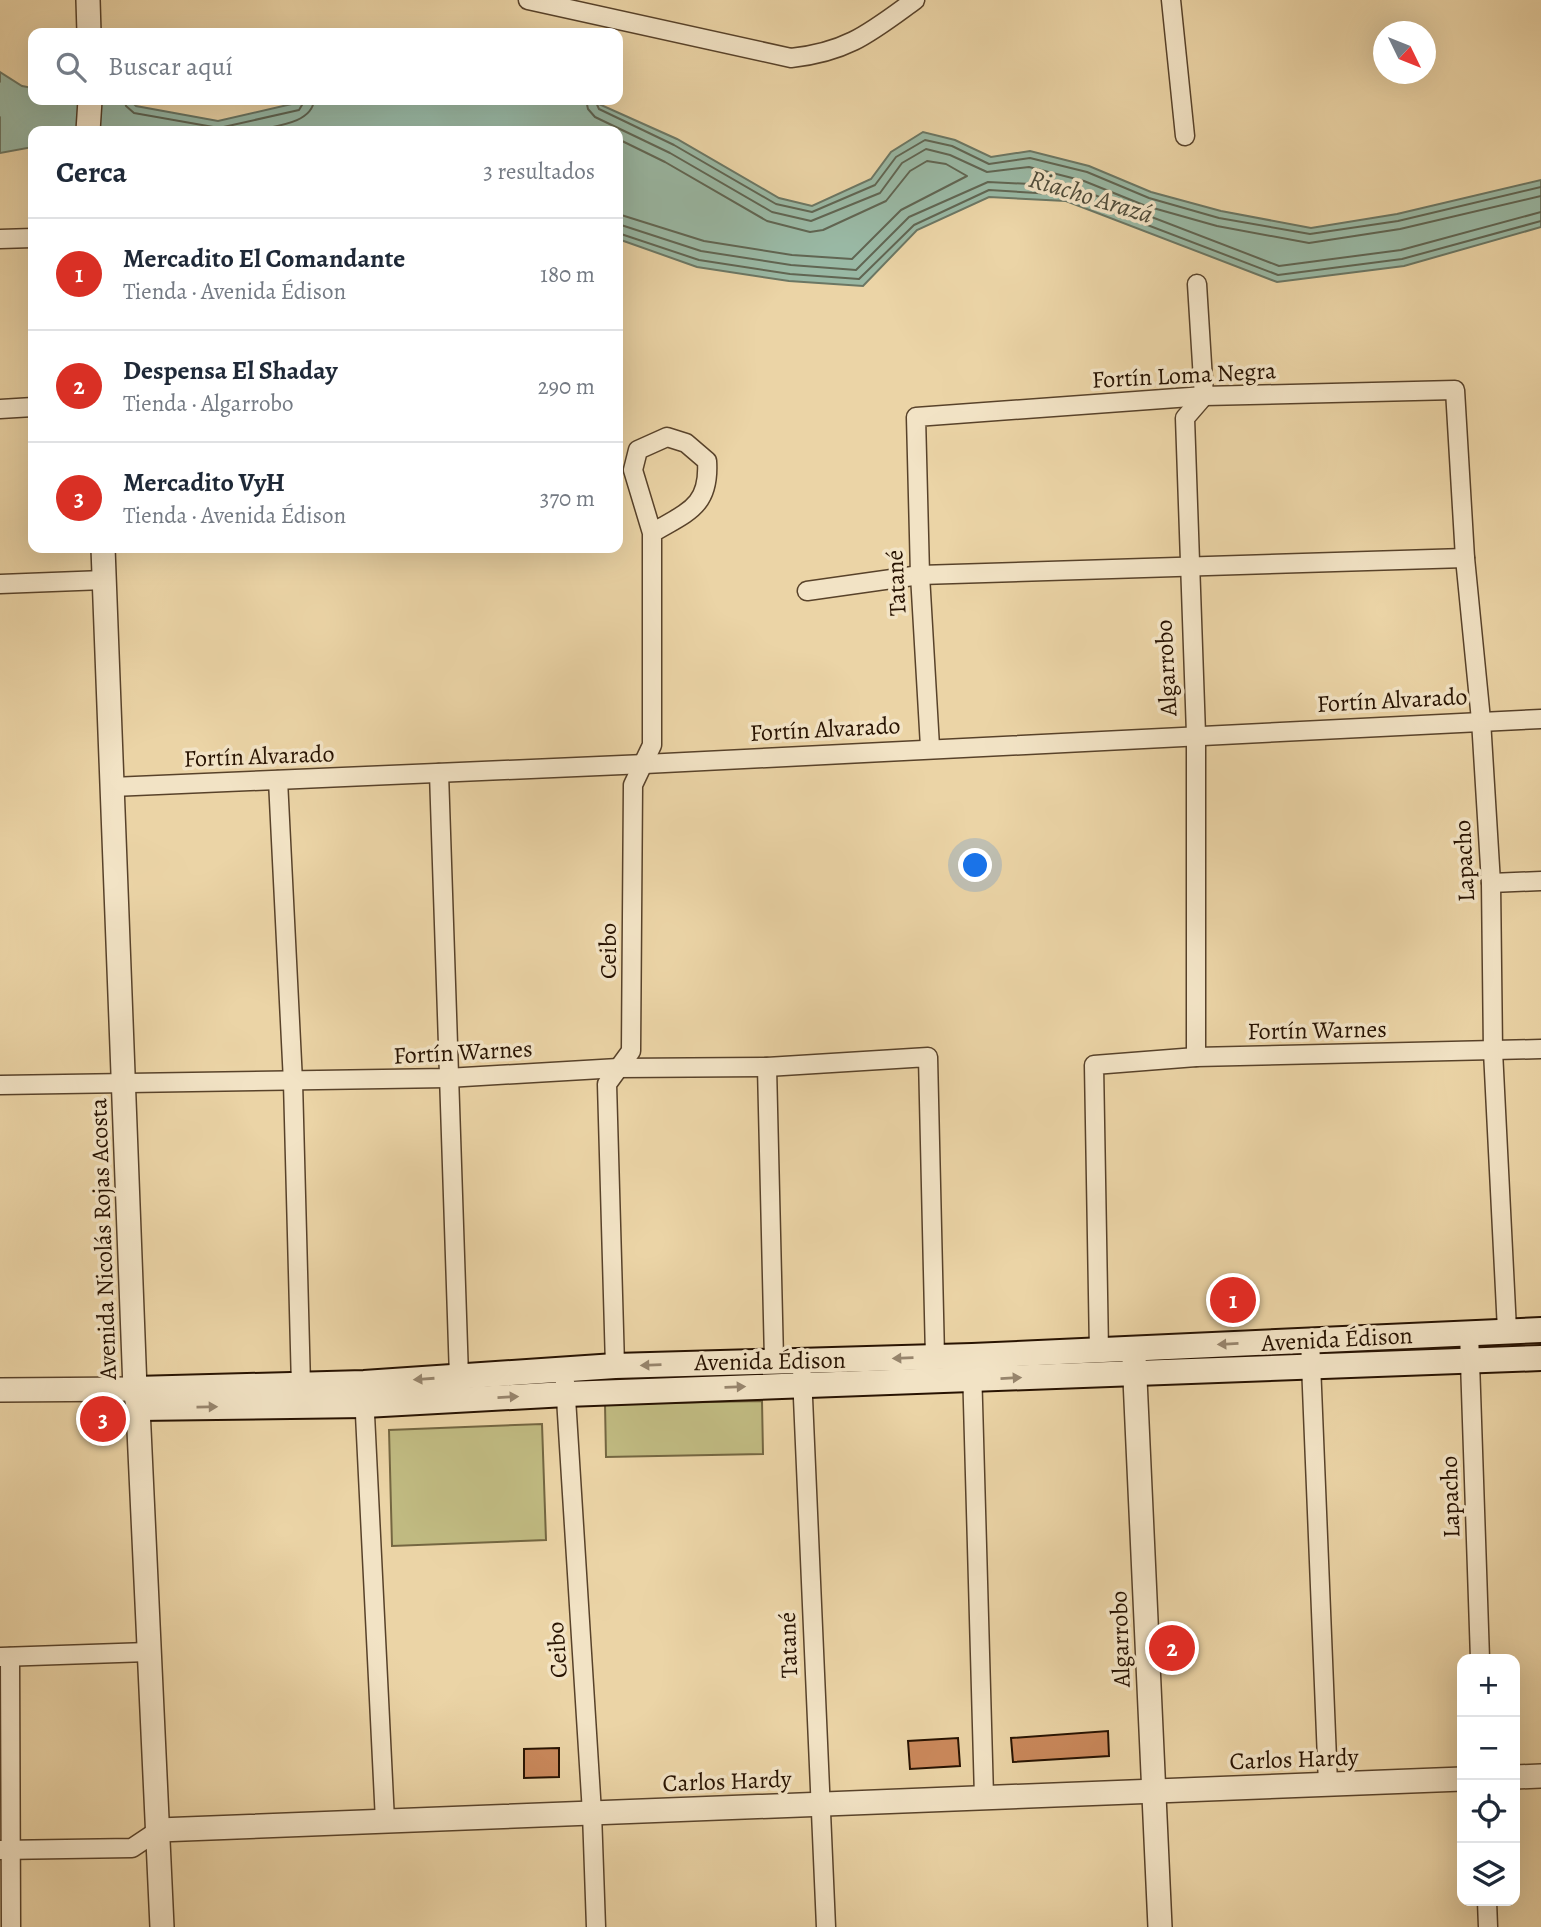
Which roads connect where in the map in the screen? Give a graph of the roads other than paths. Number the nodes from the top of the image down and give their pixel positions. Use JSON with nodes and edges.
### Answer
{"nodes":[{"id":1,"x":88,"y":0,"type":"edge"},
{"id":2,"x":528,"y":0,"type":"edge"},
{"id":3,"x":915,"y":0,"type":"edge"},
{"id":4,"x":1171,"y":0,"type":"edge"},
{"id":5,"x":89,"y":28,"type":"edge"},
{"id":6,"x":90,"y":105,"type":"edge"},
{"id":7,"x":88,"y":126,"type":"edge"},
{"id":8,"x":1185,"y":136,"type":"dead end"},
{"id":9,"x":28,"y":237,"type":"edge"},
{"id":10,"x":0,"y":239,"type":"edge"},
{"id":11,"x":1196,"y":285,"type":"dead end"},
{"id":12,"x":1455,"y":390,"type":"joint"},
{"id":13,"x":1204,"y":396,"type":"junction"},
{"id":14,"x":28,"y":407,"type":"edge"},
{"id":15,"x":0,"y":409,"type":"edge"},
{"id":16,"x":916,"y":417,"type":"joint"},
{"id":17,"x":652,"y":533,"type":"junction"},
{"id":18,"x":103,"y":553,"type":"edge"},
{"id":19,"x":1465,"y":558,"type":"junction"},
{"id":20,"x":1188,"y":565,"type":"junction"},
{"id":21,"x":920,"y":575,"type":"junction"},
{"id":22,"x":104,"y":580,"type":"junction"},
{"id":23,"x":0,"y":584,"type":"edge"},
{"id":24,"x":807,"y":591,"type":"dead end"},
{"id":25,"x":1541,"y":719,"type":"edge"},
{"id":26,"x":1480,"y":720,"type":"junction"},
{"id":27,"x":1196,"y":734,"type":"junction"},
{"id":28,"x":930,"y":747,"type":"junction"},
{"id":29,"x":645,"y":764,"type":"junction"},
{"id":30,"x":439,"y":773,"type":"junction"},
{"id":31,"x":278,"y":780,"type":"junction"},
{"id":32,"x":112,"y":787,"type":"junction"},
{"id":33,"x":1541,"y":881,"type":"edge"},
{"id":34,"x":1491,"y":883,"type":"junction"},
{"id":35,"x":1541,"y":1049,"type":"edge"},
{"id":36,"x":1493,"y":1051,"type":"junction"},
{"id":37,"x":1196,"y":1057,"type":"junction"},
{"id":38,"x":767,"y":1067,"type":"junction"},
{"id":39,"x":618,"y":1068,"type":"junction"},
{"id":40,"x":447,"y":1078,"type":"junction"},
{"id":41,"x":293,"y":1082,"type":"junction"},
{"id":42,"x":123,"y":1083,"type":"junction"},
{"id":43,"x":0,"y":1085,"type":"edge"},
{"id":44,"x":1541,"y":1329,"type":"edge"},
{"id":45,"x":1507,"y":1330,"type":"junction"},
{"id":46,"x":1469,"y":1332,"type":"junction"},
{"id":47,"x":1310,"y":1339,"type":"junction"},
{"id":48,"x":1099,"y":1351,"type":"junction"},
{"id":49,"x":935,"y":1357,"type":"junction"},
{"id":50,"x":1541,"y":1358,"type":"edge"},
{"id":51,"x":774,"y":1360,"type":"junction"},
{"id":52,"x":1135,"y":1361,"type":"junction"},
{"id":53,"x":1471,"y":1362,"type":"junction"},
{"id":54,"x":615,"y":1366,"type":"junction"},
{"id":55,"x":972,"y":1368,"type":"junction"},
{"id":56,"x":1311,"y":1368,"type":"junction"},
{"id":57,"x":802,"y":1373,"type":"junction"},
{"id":58,"x":459,"y":1377,"type":"junction"},
{"id":59,"x":565,"y":1382,"type":"junction"},
{"id":60,"x":301,"y":1385,"type":"junction"},
{"id":61,"x":0,"y":1390,"type":"edge"},
{"id":62,"x":364,"y":1394,"type":"junction"},
{"id":63,"x":136,"y":1398,"type":"junction"},
{"id":64,"x":148,"y":1652,"type":"junction"},
{"id":65,"x":1480,"y":1654,"type":"edge"},
{"id":66,"x":5,"y":1657,"type":"edge"},
{"id":67,"x":1541,"y":1776,"type":"edge"},
{"id":68,"x":1520,"y":1777,"type":"edge"},
{"id":69,"x":1457,"y":1779,"type":"edge"},
{"id":70,"x":1328,"y":1784,"type":"junction"},
{"id":71,"x":1153,"y":1791,"type":"junction"},
{"id":72,"x":984,"y":1797,"type":"junction"},
{"id":73,"x":818,"y":1804,"type":"junction"},
{"id":74,"x":592,"y":1813,"type":"junction"},
{"id":75,"x":385,"y":1821,"type":"junction"},
{"id":76,"x":159,"y":1829,"type":"junction"},
{"id":77,"x":6,"y":1850,"type":"edge"},
{"id":78,"x":1487,"y":1906,"type":"edge"},
{"id":79,"x":11,"y":1927,"type":"edge"},
{"id":80,"x":162,"y":1927,"type":"edge"},
{"id":81,"x":596,"y":1927,"type":"edge"},
{"id":82,"x":826,"y":1927,"type":"edge"},
{"id":83,"x":1160,"y":1927,"type":"edge"},
{"id":84,"x":1488,"y":1927,"type":"edge"}],
"edges":[{"from":1,"to":5,"type":"street"},
{"from":2,"to":3,"type":"street"},
{"from":4,"to":8,"type":"street"},
{"from":6,"to":7,"type":"street"},
{"from":9,"to":10,"type":"street"},
{"from":11,"to":13,"type":"street"},
{"from":12,"to":13,"type":"street","name":"Fortín Loma Negra"},
{"from":12,"to":19,"type":"street","name":"Lapacho"},
{"from":13,"to":16,"type":"street","name":"Fortín Loma Negra"},
{"from":13,"to":20,"type":"street","name":"Algarrobo"},
{"from":14,"to":15,"type":"street"},
{"from":16,"to":21,"type":"street","name":"Tatané"},
{"from":17,"to":17,"type":"street","name":"Ceibo"},
{"from":17,"to":29,"type":"street","name":"Ceibo"},
{"from":18,"to":22,"type":"street","name":"Avenida Nicolás Rojas Acosta"},
{"from":19,"to":20,"type":"street"},
{"from":19,"to":26,"type":"street","name":"Lapacho"},
{"from":20,"to":21,"type":"street"},
{"from":20,"to":27,"type":"street","name":"Algarrobo"},
{"from":21,"to":24,"type":"street"},
{"from":21,"to":28,"type":"street","name":"Tatané"},
{"from":22,"to":23,"type":"street"},
{"from":22,"to":32,"type":"street","name":"Avenida Nicolás Rojas Acosta"},
{"from":25,"to":26,"type":"street","name":"Fortín Alvarado"},
{"from":26,"to":27,"type":"street","name":"Fortín Alvarado"},
{"from":26,"to":34,"type":"street","name":"Lapacho"},
{"from":27,"to":28,"type":"street","name":"Fortín Alvarado"},
{"from":27,"to":37,"type":"street","name":"Algarrobo"},
{"from":28,"to":29,"type":"street","name":"Fortín Alvarado"},
{"from":29,"to":30,"type":"street","name":"Fortín Alvarado"},
{"from":29,"to":39,"type":"street","name":"Ceibo"},
{"from":30,"to":31,"type":"street","name":"Fortín Alvarado"},
{"from":30,"to":40,"type":"street"},
{"from":31,"to":32,"type":"street","name":"Fortín Alvarado"},
{"from":31,"to":41,"type":"street"},
{"from":32,"to":42,"type":"street","name":"Avenida Nicolás Rojas Acosta"},
{"from":33,"to":34,"type":"street"},
{"from":34,"to":36,"type":"street","name":"Lapacho"},
{"from":35,"to":36,"type":"street","name":"Fortín Warnes"},
{"from":36,"to":37,"type":"street","name":"Fortín Warnes"},
{"from":36,"to":45,"type":"street","name":"Lapacho"},
{"from":37,"to":48,"type":"street","name":"Fortín Warnes"},
{"from":38,"to":39,"type":"street","name":"Fortín Warnes"},
{"from":38,"to":49,"type":"street","name":"Fortín Warnes"},
{"from":38,"to":51,"type":"street"},
{"from":39,"to":40,"type":"street","name":"Fortín Warnes"},
{"from":39,"to":54,"type":"street","name":"Ceibo"},
{"from":40,"to":41,"type":"street","name":"Fortín Warnes"},
{"from":40,"to":58,"type":"street"},
{"from":41,"to":42,"type":"street","name":"Fortín Warnes"},
{"from":41,"to":60,"type":"street"},
{"from":42,"to":43,"type":"street","name":"Fortín Warnes"},
{"from":42,"to":63,"type":"street","name":"Avenida Nicolás Rojas Acosta"},
{"from":44,"to":45,"type":"main road","name":"Avenida Édison"},
{"from":45,"to":46,"type":"main road","name":"Avenida Édison"},
{"from":46,"to":47,"type":"main road","name":"Avenida Édison"},
{"from":46,"to":53,"type":"street","name":"Lapacho"},
{"from":47,"to":52,"type":"main road","name":"Avenida Édison","one_way":true},
{"from":47,"to":56,"type":"street"},
{"from":48,"to":52,"type":"main road","name":"Avenida Édison"},
{"from":48,"to":55,"type":"main road","name":"Avenida Édison"},
{"from":49,"to":55,"type":"main road","name":"Avenida Édison"},
{"from":49,"to":57,"type":"main road","name":"Avenida Édison","one_way":true},
{"from":50,"to":53,"type":"main road","name":"Avenida Édison"},
{"from":51,"to":54,"type":"main road","name":"Avenida Édison","one_way":true},
{"from":51,"to":57,"type":"main road","name":"Avenida Édison"},
{"from":55,"to":52,"type":"main road","name":"Avenida Édison","one_way":true},
{"from":52,"to":56,"type":"main road","name":"Avenida Édison"},
{"from":52,"to":71,"type":"street","name":"Algarrobo"},
{"from":53,"to":56,"type":"main road","name":"Avenida Édison"},
{"from":53,"to":65,"type":"street","name":"Lapacho"},
{"from":54,"to":59,"type":"main road","name":"Avenida Édison"},
{"from":55,"to":57,"type":"main road","name":"Avenida Édison"},
{"from":55,"to":72,"type":"street"},
{"from":56,"to":70,"type":"street"},
{"from":59,"to":57,"type":"main road","name":"Avenida Édison","one_way":true},
{"from":57,"to":73,"type":"street","name":"Tatané"},
{"from":58,"to":59,"type":"main road","name":"Avenida Édison"},
{"from":58,"to":62,"type":"main road","name":"Avenida Édison","one_way":true},
{"from":62,"to":59,"type":"main road","name":"Avenida Édison","one_way":true},
{"from":59,"to":74,"type":"street","name":"Ceibo"},
{"from":60,"to":62,"type":"main road","name":"Avenida Édison"},
{"from":60,"to":63,"type":"main road","name":"Avenida Édison"},
{"from":61,"to":63,"type":"street","name":"Avenida Édison"},
{"from":63,"to":62,"type":"main road","name":"Avenida Édison","one_way":true},
{"from":62,"to":75,"type":"street"},
{"from":63,"to":64,"type":"street","name":"Avenida Nicolás Rojas Acosta"},
{"from":64,"to":66,"type":"street"},
{"from":64,"to":76,"type":"street","name":"Avenida Nicolás Rojas Acosta"},
{"from":66,"to":77,"type":"street"},
{"from":67,"to":68,"type":"street"},
{"from":69,"to":70,"type":"street","name":"Carlos Hardy"},
{"from":70,"to":71,"type":"street","name":"Carlos Hardy"},
{"from":71,"to":72,"type":"street","name":"Carlos Hardy"},
{"from":71,"to":83,"type":"street","name":"Algarrobo"},
{"from":72,"to":73,"type":"street","name":"Carlos Hardy"},
{"from":73,"to":74,"type":"street","name":"Carlos Hardy"},
{"from":73,"to":82,"type":"street","name":"Tatané"},
{"from":74,"to":75,"type":"street","name":"Carlos Hardy"},
{"from":74,"to":81,"type":"street","name":"Ceibo"},
{"from":75,"to":76,"type":"street","name":"Carlos Hardy"},
{"from":76,"to":77,"type":"street","name":"Carlos Hardy"},
{"from":76,"to":80,"type":"street","name":"Avenida Nicolás Rojas Acosta"},
{"from":77,"to":79,"type":"street"},
{"from":78,"to":84,"type":"street"}]}
